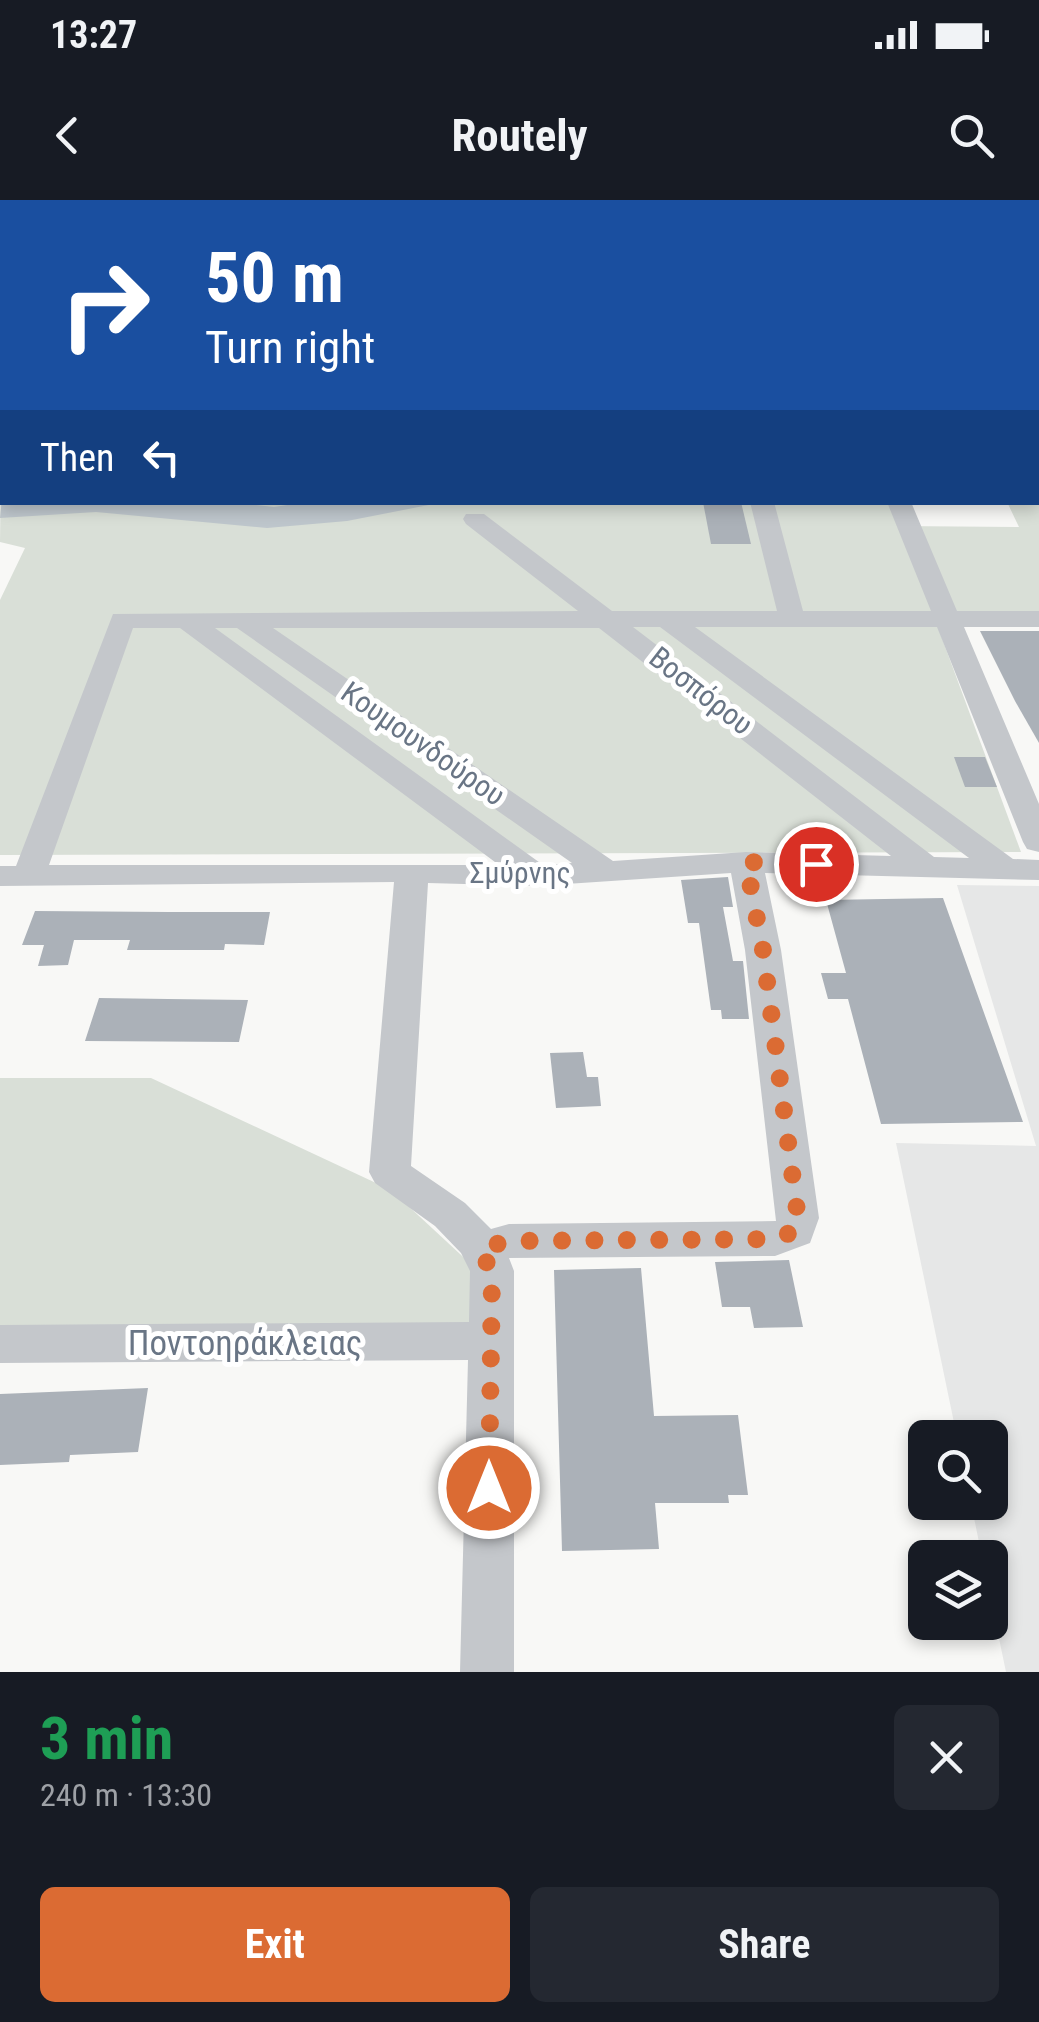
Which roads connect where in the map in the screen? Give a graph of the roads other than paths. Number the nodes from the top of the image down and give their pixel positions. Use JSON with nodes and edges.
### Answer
{"nodes":[{"id":1,"x":74,"y":200,"type":"edge"},
{"id":2,"x":87,"y":200,"type":"edge"},
{"id":3,"x":763,"y":505,"type":"edge"},
{"id":4,"x":900,"y":505,"type":"edge"},
{"id":5,"x":474,"y":519,"type":"dead end"},
{"id":6,"x":242,"y":618,"type":"junction"},
{"id":7,"x":186,"y":619,"type":"junction"},
{"id":8,"x":609,"y":619,"type":"junction"},
{"id":9,"x":792,"y":619,"type":"junction"},
{"id":10,"x":950,"y":619,"type":"junction"},
{"id":11,"x":1039,"y":619,"type":"edge"},
{"id":12,"x":668,"y":620,"type":"junction"},
{"id":13,"x":1039,"y":842,"type":"edge"},
{"id":14,"x":746,"y":862,"type":"junction"},
{"id":15,"x":924,"y":866,"type":"junction"},
{"id":16,"x":1004,"y":869,"type":"junction"},
{"id":17,"x":604,"y":870,"type":"junction"},
{"id":18,"x":1039,"y":870,"type":"edge"},
{"id":19,"x":412,"y":872,"type":"junction"},
{"id":20,"x":15,"y":876,"type":"edge"},
{"id":21,"x":536,"y":876,"type":"junction"},
{"id":22,"x":481,"y":1248,"type":"junction"},
{"id":23,"x":491,"y":1341,"type":"junction"},
{"id":24,"x":0,"y":1344,"type":"edge"},
{"id":25,"x":487,"y":1672,"type":"edge"}],
"edges":[{"from":1,"to":2,"type":"street"},
{"from":3,"to":9,"type":"street"},
{"from":4,"to":10,"type":"street"},
{"from":5,"to":8,"type":"street","name":"Βοσπόρου"},
{"from":6,"to":7,"type":"street"},
{"from":6,"to":8,"type":"street"},
{"from":6,"to":17,"type":"street","name":"Κουμουνδούρου"},
{"from":7,"to":20,"type":"street"},
{"from":7,"to":21,"type":"street","name":"Κουμουνδούρου"},
{"from":8,"to":12,"type":"street"},
{"from":8,"to":15,"type":"street","name":"Βοσπόρου"},
{"from":9,"to":10,"type":"street"},
{"from":9,"to":12,"type":"street"},
{"from":10,"to":11,"type":"street"},
{"from":10,"to":13,"type":"street"},
{"from":12,"to":16,"type":"street","name":"Βοσπόρου"},
{"from":14,"to":15,"type":"street","name":"Σμύρνης"},
{"from":14,"to":17,"type":"street","name":"Σμύρνης"},
{"from":14,"to":22,"type":"street"},
{"from":15,"to":16,"type":"street","name":"Σμύρνης"},
{"from":16,"to":18,"type":"street","name":"Σμύρνης"},
{"from":17,"to":21,"type":"street","name":"Σμύρνης"},
{"from":19,"to":20,"type":"street","name":"Σμύρνης"},
{"from":19,"to":21,"type":"street","name":"Σμύρνης"},
{"from":19,"to":22,"type":"street"},
{"from":22,"to":23,"type":"street"},
{"from":23,"to":24,"type":"street","name":"Ποντοηράκλειας"},
{"from":23,"to":25,"type":"street"}]}
